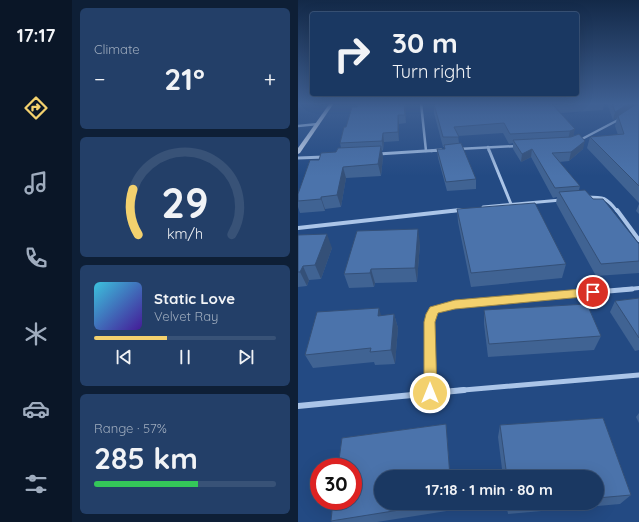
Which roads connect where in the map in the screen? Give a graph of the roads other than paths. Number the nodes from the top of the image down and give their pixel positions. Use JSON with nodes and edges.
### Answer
{"nodes":[{"id":1,"x":316,"y":127,"type":"edge"},
{"id":2,"x":424,"y":127,"type":"edge"},
{"id":3,"x":603,"y":127,"type":"edge"},
{"id":4,"x":575,"y":141,"type":"edge"},
{"id":5,"x":519,"y":146,"type":"edge"},
{"id":6,"x":488,"y":147,"type":"junction"},
{"id":7,"x":457,"y":149,"type":"edge"},
{"id":8,"x":449,"y":150,"type":"edge"},
{"id":9,"x":426,"y":151,"type":"junction"},
{"id":10,"x":298,"y":152,"type":"edge"},
{"id":11,"x":373,"y":154,"type":"edge"},
{"id":12,"x":328,"y":157,"type":"edge"},
{"id":13,"x":298,"y":158,"type":"edge"},
{"id":14,"x":579,"y":198,"type":"edge"},
{"id":15,"x":564,"y":199,"type":"edge"},
{"id":16,"x":511,"y":204,"type":"junction"},
{"id":17,"x":480,"y":208,"type":"edge"},
{"id":18,"x":464,"y":209,"type":"edge"},
{"id":19,"x":298,"y":228,"type":"edge"},
{"id":20,"x":639,"y":240,"type":"edge"},
{"id":21,"x":639,"y":288,"type":"edge"},
{"id":22,"x":639,"y":375,"type":"edge"},
{"id":23,"x":430,"y":393,"type":"junction"},
{"id":24,"x":298,"y":406,"type":"edge"}],
"edges":[{"from":1,"to":10,"type":"street"},
{"from":2,"to":9,"type":"street"},
{"from":3,"to":4,"type":"street"},
{"from":5,"to":6,"type":"street"},
{"from":6,"to":7,"type":"street"},
{"from":6,"to":16,"type":"street"},
{"from":8,"to":9,"type":"street"},
{"from":9,"to":11,"type":"street"},
{"from":12,"to":13,"type":"street"},
{"from":14,"to":20,"type":"street"},
{"from":15,"to":16,"type":"street"},
{"from":16,"to":17,"type":"street"},
{"from":18,"to":19,"type":"street"},
{"from":21,"to":23,"type":"street"},
{"from":22,"to":23,"type":"street"},
{"from":23,"to":24,"type":"street"}]}
